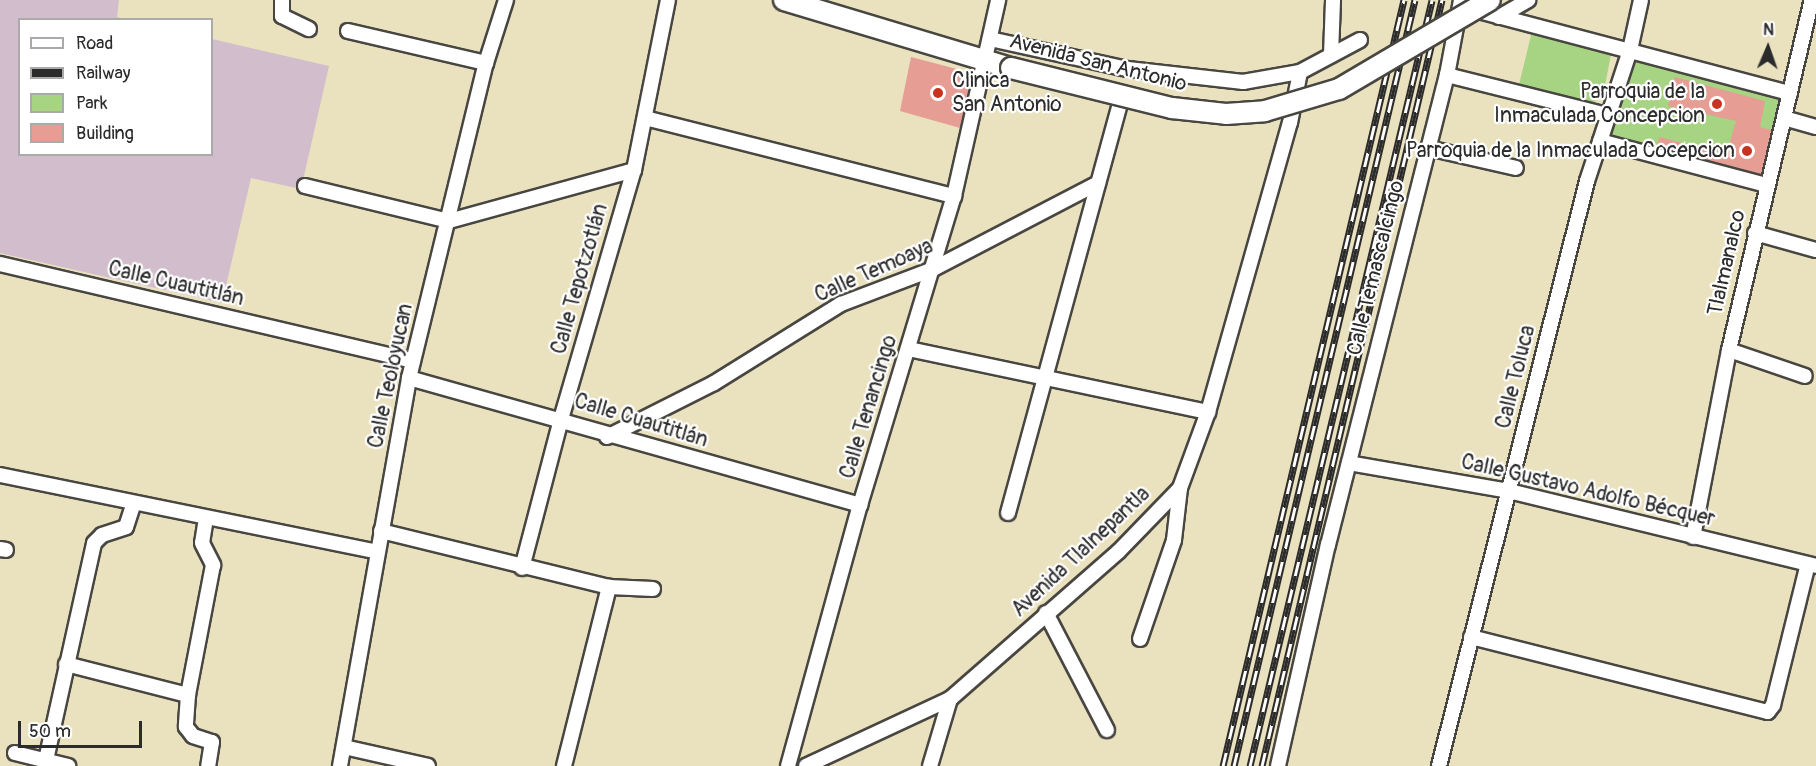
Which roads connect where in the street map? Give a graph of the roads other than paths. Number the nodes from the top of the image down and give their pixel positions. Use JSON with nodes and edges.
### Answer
{"nodes":[{"id":1,"x":282,"y":0,"type":"edge"},
{"id":2,"x":506,"y":0,"type":"edge"},
{"id":3,"x":668,"y":0,"type":"edge"},
{"id":4,"x":784,"y":0,"type":"edge"},
{"id":5,"x":998,"y":0,"type":"edge"},
{"id":6,"x":1333,"y":0,"type":"edge"},
{"id":7,"x":1528,"y":0,"type":"edge"},
{"id":8,"x":1641,"y":0,"type":"edge"},
{"id":9,"x":1812,"y":0,"type":"edge"},
{"id":10,"x":1460,"y":3,"type":"edge"},
{"id":11,"x":827,"y":5,"type":"edge"},
{"id":12,"x":1495,"y":8,"type":"edge"},
{"id":13,"x":309,"y":29,"type":"dead end"},
{"id":14,"x":348,"y":31,"type":"dead end"},
{"id":15,"x":990,"y":39,"type":"junction"},
{"id":16,"x":1360,"y":40,"type":"dead end"},
{"id":17,"x":1630,"y":50,"type":"junction"},
{"id":18,"x":1331,"y":55,"type":"junction"},
{"id":19,"x":987,"y":59,"type":"junction"},
{"id":20,"x":486,"y":63,"type":"junction"},
{"id":21,"x":1300,"y":72,"type":"junction"},
{"id":22,"x":1447,"y":75,"type":"junction"},
{"id":23,"x":1790,"y":93,"type":"junction"},
{"id":24,"x":1119,"y":107,"type":"dead end"},
{"id":25,"x":1607,"y":116,"type":"junction"},
{"id":26,"x":645,"y":118,"type":"junction"},
{"id":27,"x":1784,"y":118,"type":"junction"},
{"id":28,"x":1816,"y":127,"type":"edge"},
{"id":29,"x":1600,"y":141,"type":"junction"},
{"id":30,"x":1428,"y":148,"type":"junction"},
{"id":31,"x":1516,"y":168,"type":"dead end"},
{"id":32,"x":634,"y":170,"type":"junction"},
{"id":33,"x":1098,"y":183,"type":"junction"},
{"id":34,"x":1767,"y":185,"type":"junction"},
{"id":35,"x":304,"y":186,"type":"dead end"},
{"id":36,"x":954,"y":196,"type":"junction"},
{"id":37,"x":449,"y":222,"type":"junction"},
{"id":38,"x":1755,"y":233,"type":"junction"},
{"id":39,"x":1816,"y":250,"type":"edge"},
{"id":40,"x":0,"y":264,"type":"edge"},
{"id":41,"x":933,"y":269,"type":"junction"},
{"id":42,"x":909,"y":349,"type":"junction"},
{"id":43,"x":1728,"y":350,"type":"junction"},
{"id":44,"x":413,"y":361,"type":"junction"},
{"id":45,"x":1805,"y":376,"type":"dead end"},
{"id":46,"x":409,"y":378,"type":"junction"},
{"id":47,"x":1043,"y":378,"type":"junction"},
{"id":48,"x":1208,"y":412,"type":"junction"},
{"id":49,"x":561,"y":419,"type":"junction"},
{"id":50,"x":607,"y":436,"type":"junction"},
{"id":51,"x":1349,"y":463,"type":"junction"},
{"id":52,"x":0,"y":475,"type":"edge"},
{"id":53,"x":1180,"y":488,"type":"junction"},
{"id":54,"x":1509,"y":491,"type":"junction"},
{"id":55,"x":134,"y":503,"type":"junction"},
{"id":56,"x":860,"y":505,"type":"junction"},
{"id":57,"x":1008,"y":513,"type":"dead end"},
{"id":58,"x":206,"y":518,"type":"junction"},
{"id":59,"x":381,"y":531,"type":"junction"},
{"id":60,"x":1693,"y":537,"type":"junction"},
{"id":61,"x":377,"y":552,"type":"junction"},
{"id":62,"x":1812,"y":565,"type":"edge"},
{"id":63,"x":522,"y":568,"type":"junction"},
{"id":64,"x":609,"y":587,"type":"junction"},
{"id":65,"x":653,"y":589,"type":"dead end"},
{"id":66,"x":1046,"y":613,"type":"junction"},
{"id":67,"x":1471,"y":638,"type":"junction"},
{"id":68,"x":1140,"y":639,"type":"dead end"},
{"id":69,"x":66,"y":664,"type":"junction"},
{"id":70,"x":188,"y":695,"type":"junction"},
{"id":71,"x":950,"y":699,"type":"junction"},
{"id":72,"x":1107,"y":730,"type":"dead end"},
{"id":73,"x":344,"y":747,"type":"junction"},
{"id":74,"x":15,"y":753,"type":"dead end"},
{"id":75,"x":46,"y":760,"type":"junction"},
{"id":76,"x":1282,"y":765,"type":"edge"},
{"id":77,"x":68,"y":766,"type":"edge"},
{"id":78,"x":208,"y":766,"type":"edge"},
{"id":79,"x":339,"y":766,"type":"edge"},
{"id":80,"x":428,"y":766,"type":"edge"},
{"id":81,"x":564,"y":766,"type":"edge"},
{"id":82,"x":788,"y":766,"type":"edge"},
{"id":83,"x":806,"y":766,"type":"edge"},
{"id":84,"x":930,"y":766,"type":"edge"},
{"id":85,"x":1439,"y":766,"type":"edge"}],
"edges":[{"from":1,"to":13,"type":"street"},
{"from":2,"to":20,"type":"street","name":"Calle Teoloyucan"},
{"from":3,"to":26,"type":"street","name":"Calle Tepotzotlán"},
{"from":4,"to":11,"type":"main road","name":"Avenida San Antonio"},
{"from":5,"to":15,"type":"street","name":"Calle Tenancingo"},
{"from":6,"to":18,"type":"street"},
{"from":7,"to":12,"type":"street","name":"Avenida San Antonio"},
{"from":8,"to":17,"type":"street","name":"Calle Toluca"},
{"from":9,"to":23,"type":"street","name":"Tlalmanalco"},
{"from":10,"to":12,"type":"street"},
{"from":10,"to":22,"type":"street","name":"Calle Temascalcingo"},
{"from":11,"to":19,"type":"main road","name":"Avenida San Antonio"},
{"from":12,"to":17,"type":"street"},
{"from":12,"to":19,"type":"main road","name":"Avenida San Antonio","bridge":true},
{"from":14,"to":20,"type":"street"},
{"from":15,"to":19,"type":"street","name":"Calle Tenancingo"},
{"from":15,"to":21,"type":"street","name":"Avenida San Antonio"},
{"from":16,"to":18,"type":"street","name":"Avenida San Antonio"},
{"from":17,"to":23,"type":"street"},
{"from":17,"to":25,"type":"street","name":"Calle Toluca"},
{"from":18,"to":21,"type":"street","name":"Avenida San Antonio"},
{"from":19,"to":36,"type":"street","name":"Calle Tenancingo"},
{"from":20,"to":37,"type":"street","name":"Calle Teoloyucan"},
{"from":21,"to":48,"type":"street","name":"Avenida Tlalnepantla"},
{"from":22,"to":25,"type":"street"},
{"from":22,"to":30,"type":"street","name":"Calle Temascalcingo"},
{"from":23,"to":27,"type":"street","name":"Tlalmanalco"},
{"from":24,"to":33,"type":"street"},
{"from":25,"to":29,"type":"street","name":"Calle Toluca"},
{"from":26,"to":32,"type":"street","name":"Calle Tepotzotlán"},
{"from":26,"to":36,"type":"street"},
{"from":27,"to":28,"type":"street"},
{"from":27,"to":34,"type":"street","name":"Tlalmanalco"},
{"from":29,"to":34,"type":"street"},
{"from":29,"to":54,"type":"street","name":"Calle Toluca"},
{"from":30,"to":31,"type":"street"},
{"from":30,"to":51,"type":"street","name":"Calle Temascalcingo"},
{"from":32,"to":37,"type":"street"},
{"from":32,"to":49,"type":"street","name":"Calle Tepotzotlán"},
{"from":33,"to":41,"type":"street","name":"Calle Temoaya"},
{"from":33,"to":47,"type":"street"},
{"from":34,"to":38,"type":"street","name":"Tlalmanalco"},
{"from":35,"to":37,"type":"street"},
{"from":36,"to":41,"type":"street","name":"Calle Tenancingo"},
{"from":37,"to":44,"type":"street","name":"Calle Teoloyucan"},
{"from":38,"to":39,"type":"street"},
{"from":38,"to":43,"type":"street","name":"Tlalmanalco"},
{"from":40,"to":44,"type":"street","name":"Calle Cuautitlán"},
{"from":41,"to":42,"type":"street","name":"Calle Tenancingo"},
{"from":41,"to":50,"type":"street","name":"Calle Temoaya"},
{"from":42,"to":47,"type":"street"},
{"from":42,"to":56,"type":"street","name":"Calle Tenancingo"},
{"from":43,"to":45,"type":"street"},
{"from":43,"to":60,"type":"street","name":"Tlalmanalco"},
{"from":44,"to":46,"type":"street","name":"Calle Teoloyucan"},
{"from":46,"to":49,"type":"street","name":"Calle Cuautitlán"},
{"from":46,"to":59,"type":"street","name":"Calle Teoloyucan"},
{"from":47,"to":48,"type":"street"},
{"from":47,"to":57,"type":"street"},
{"from":48,"to":53,"type":"street","name":"Avenida Tlalnepantla"},
{"from":49,"to":50,"type":"street","name":"Calle Cuautitlán"},
{"from":49,"to":63,"type":"street","name":"Calle Tepotzotlán"},
{"from":50,"to":56,"type":"street","name":"Calle Cuautitlán"},
{"from":51,"to":54,"type":"street","name":"Calle Gustavo Adolfo Bécquer"},
{"from":51,"to":76,"type":"street","name":"Calle Temascalcingo"},
{"from":52,"to":55,"type":"street"},
{"from":53,"to":66,"type":"street","name":"Avenida Tlalnepantla"},
{"from":53,"to":68,"type":"street"},
{"from":54,"to":60,"type":"street","name":"Calle Gustavo Adolfo Bécquer"},
{"from":54,"to":67,"type":"street","name":"Calle Toluca"},
{"from":55,"to":58,"type":"street"},
{"from":55,"to":69,"type":"street"},
{"from":56,"to":82,"type":"street","name":"Calle Tenancingo"},
{"from":58,"to":61,"type":"street"},
{"from":58,"to":70,"type":"street"},
{"from":59,"to":61,"type":"street","name":"Calle Teoloyucan"},
{"from":59,"to":63,"type":"street"},
{"from":60,"to":62,"type":"street","name":"Calle Gustavo Adolfo Bécquer"},
{"from":61,"to":73,"type":"street","name":"Calle Teoloyucan"},
{"from":62,"to":67,"type":"street"},
{"from":63,"to":64,"type":"street"},
{"from":64,"to":65,"type":"street"},
{"from":64,"to":81,"type":"street"},
{"from":66,"to":71,"type":"street","name":"Avenida Tlalnepantla"},
{"from":66,"to":72,"type":"street"},
{"from":67,"to":85,"type":"street","name":"Calle Toluca"},
{"from":69,"to":70,"type":"street"},
{"from":69,"to":75,"type":"street"},
{"from":70,"to":78,"type":"street"},
{"from":71,"to":83,"type":"street","name":"Avenida Tlalnepantla"},
{"from":71,"to":84,"type":"street"},
{"from":73,"to":79,"type":"street","name":"Calle Teoloyucan"},
{"from":73,"to":80,"type":"street"},
{"from":74,"to":75,"type":"street"},
{"from":75,"to":77,"type":"street"}]}
